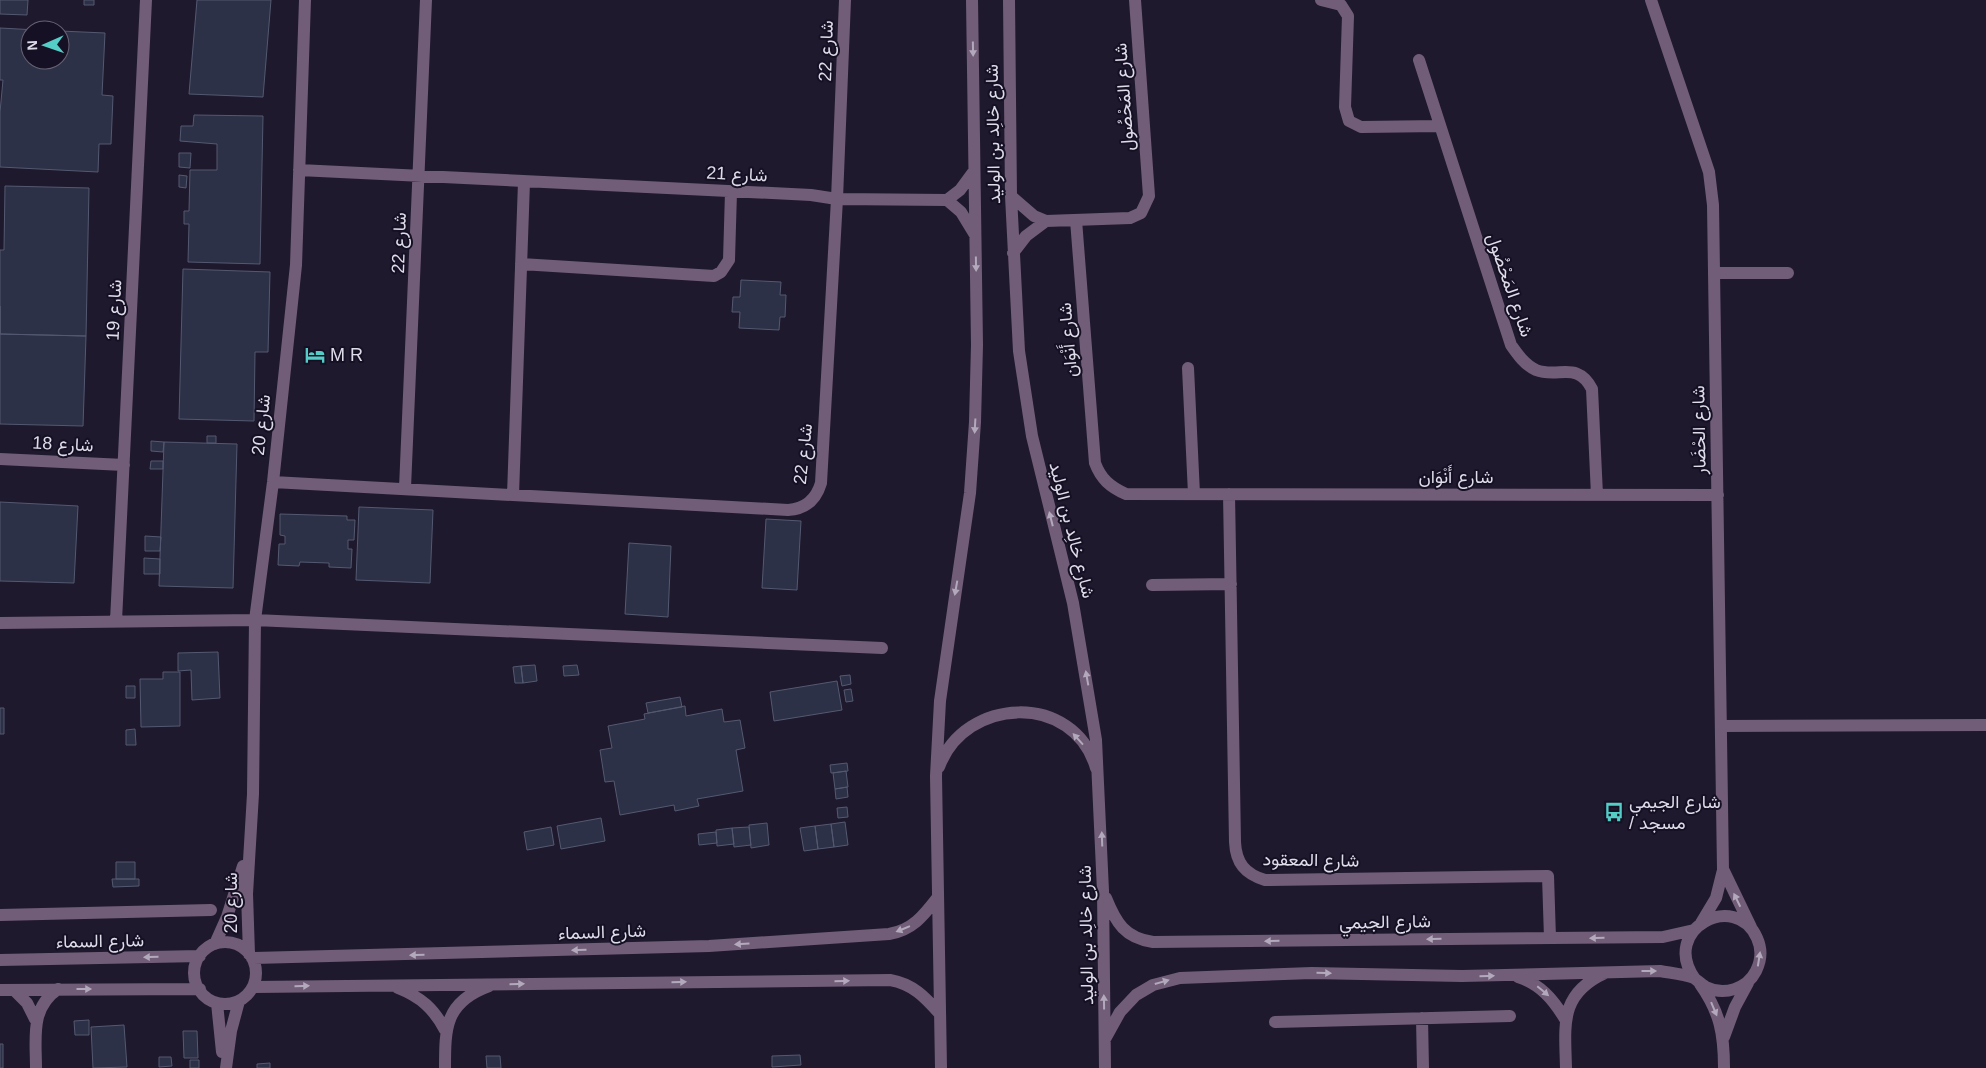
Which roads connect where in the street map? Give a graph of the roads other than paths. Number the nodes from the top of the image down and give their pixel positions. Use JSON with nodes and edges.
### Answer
{"nodes":[{"id":1,"x":146,"y":0,"type":"edge"},
{"id":2,"x":305,"y":0,"type":"edge"},
{"id":3,"x":426,"y":0,"type":"edge"},
{"id":4,"x":845,"y":0,"type":"edge"},
{"id":5,"x":972,"y":0,"type":"edge"},
{"id":6,"x":1008,"y":0,"type":"edge"},
{"id":7,"x":1135,"y":0,"type":"edge"},
{"id":8,"x":1321,"y":0,"type":"edge"},
{"id":9,"x":1650,"y":0,"type":"edge"},
{"id":10,"x":1419,"y":60,"type":"dead end"},
{"id":11,"x":1440,"y":126,"type":"junction"},
{"id":12,"x":299,"y":170,"type":"junction"},
{"id":13,"x":975,"y":171,"type":"junction"},
{"id":14,"x":419,"y":177,"type":"junction"},
{"id":15,"x":524,"y":182,"type":"junction"},
{"id":16,"x":731,"y":192,"type":"junction"},
{"id":17,"x":1011,"y":196,"type":"junction"},
{"id":18,"x":837,"y":199,"type":"junction"},
{"id":19,"x":947,"y":200,"type":"junction"},
{"id":20,"x":1076,"y":220,"type":"junction"},
{"id":21,"x":1046,"y":221,"type":"junction"},
{"id":22,"x":975,"y":235,"type":"junction"},
{"id":23,"x":1013,"y":253,"type":"junction"},
{"id":24,"x":521,"y":264,"type":"junction"},
{"id":25,"x":1714,"y":273,"type":"junction"},
{"id":26,"x":1788,"y":273,"type":"dead end"},
{"id":27,"x":1188,"y":368,"type":"dead end"},
{"id":28,"x":0,"y":459,"type":"edge"},
{"id":29,"x":124,"y":465,"type":"junction"},
{"id":30,"x":273,"y":482,"type":"junction"},
{"id":31,"x":405,"y":488,"type":"junction"},
{"id":32,"x":513,"y":494,"type":"junction"},
{"id":33,"x":1194,"y":494,"type":"junction"},
{"id":34,"x":1229,"y":494,"type":"junction"},
{"id":35,"x":1597,"y":495,"type":"junction"},
{"id":36,"x":1718,"y":495,"type":"junction"},
{"id":37,"x":1231,"y":584,"type":"junction"},
{"id":38,"x":1152,"y":585,"type":"dead end"},
{"id":39,"x":254,"y":620,"type":"junction"},
{"id":40,"x":116,"y":622,"type":"junction"},
{"id":41,"x":0,"y":623,"type":"edge"},
{"id":42,"x":882,"y":648,"type":"dead end"},
{"id":43,"x":1986,"y":725,"type":"edge"},
{"id":44,"x":1721,"y":726,"type":"junction"},
{"id":45,"x":936,"y":776,"type":"junction"},
{"id":46,"x":1100,"y":782,"type":"junction"},
{"id":47,"x":248,"y":852,"type":"junction"},
{"id":48,"x":1723,"y":870,"type":"junction"},
{"id":49,"x":1103,"y":891,"type":"junction"},
{"id":50,"x":938,"y":897,"type":"junction"},
{"id":51,"x":211,"y":910,"type":"dead end"},
{"id":52,"x":0,"y":915,"type":"edge"},
{"id":53,"x":1698,"y":926,"type":"junction"},
{"id":54,"x":1752,"y":929,"type":"junction"},
{"id":55,"x":1550,"y":938,"type":"junction"},
{"id":56,"x":215,"y":944,"type":"junction"},
{"id":57,"x":200,"y":956,"type":"junction"},
{"id":58,"x":251,"y":956,"type":"junction"},
{"id":59,"x":0,"y":960,"type":"edge"},
{"id":60,"x":1609,"y":971,"type":"junction"},
{"id":61,"x":1512,"y":975,"type":"junction"},
{"id":62,"x":1751,"y":979,"type":"junction"},
{"id":63,"x":1697,"y":981,"type":"junction"},
{"id":64,"x":494,"y":984,"type":"junction"},
{"id":65,"x":391,"y":986,"type":"junction"},
{"id":66,"x":253,"y":987,"type":"junction"},
{"id":67,"x":0,"y":990,"type":"edge"},
{"id":68,"x":14,"y":990,"type":"junction"},
{"id":69,"x":58,"y":990,"type":"junction"},
{"id":70,"x":200,"y":990,"type":"junction"},
{"id":71,"x":239,"y":1001,"type":"junction"},
{"id":72,"x":217,"y":1002,"type":"junction"},
{"id":73,"x":940,"y":1014,"type":"junction"},
{"id":74,"x":1510,"y":1016,"type":"dead end"},
{"id":75,"x":1422,"y":1018,"type":"junction"},
{"id":76,"x":1565,"y":1019,"type":"junction"},
{"id":77,"x":35,"y":1020,"type":"junction"},
{"id":78,"x":1275,"y":1022,"type":"dead end"},
{"id":79,"x":445,"y":1030,"type":"junction"},
{"id":80,"x":1724,"y":1037,"type":"junction"},
{"id":81,"x":1105,"y":1039,"type":"junction"},
{"id":82,"x":36,"y":1068,"type":"edge"},
{"id":83,"x":225,"y":1068,"type":"edge"},
{"id":84,"x":445,"y":1068,"type":"edge"},
{"id":85,"x":942,"y":1068,"type":"edge"},
{"id":86,"x":1105,"y":1068,"type":"edge"},
{"id":87,"x":1423,"y":1068,"type":"edge"},
{"id":88,"x":1566,"y":1068,"type":"edge"},
{"id":89,"x":1724,"y":1068,"type":"edge"}],
"edges":[{"from":1,"to":29,"type":"street","name":"شارع 19"},
{"from":2,"to":12,"type":"street","name":"شارع 20"},
{"from":3,"to":14,"type":"street","name":"شارع 22"},
{"from":4,"to":18,"type":"street","name":"شارع 22"},
{"from":5,"to":13,"type":"street","name":"شارع خالِد بن الوليد","one_way":true},
{"from":6,"to":17,"type":"street","name":"شارع خالِد بن الوليد"},
{"from":7,"to":20,"type":"street","name":"شارع المَحْصُول"},
{"from":8,"to":11,"type":"street"},
{"from":9,"to":25,"type":"street","name":"شارع الحْضَار"},
{"from":10,"to":11,"type":"street","name":"شارع المَحْصُول"},
{"from":11,"to":35,"type":"street","name":"شارع المَحْصُول"},
{"from":12,"to":14,"type":"street","name":"شارع 21"},
{"from":12,"to":30,"type":"street","name":"شارع 20"},
{"from":13,"to":19,"type":"street"},
{"from":13,"to":22,"type":"street","name":"شارع خالِد بن الوليد"},
{"from":14,"to":15,"type":"street","name":"شارع 21"},
{"from":14,"to":31,"type":"street","name":"شارع 22"},
{"from":15,"to":16,"type":"street","name":"شارع 21"},
{"from":15,"to":24,"type":"street"},
{"from":16,"to":18,"type":"street","name":"شارع 21"},
{"from":16,"to":24,"type":"street"},
{"from":17,"to":21,"type":"street"},
{"from":17,"to":23,"type":"street","name":"شارع خالِد بن الوليد"},
{"from":18,"to":19,"type":"street","name":"شارع 21"},
{"from":18,"to":32,"type":"street","name":"شارع 22"},
{"from":19,"to":22,"type":"street"},
{"from":20,"to":21,"type":"street","name":"شارع المَحْصُول"},
{"from":20,"to":33,"type":"street","name":"شارع أَنْوَان"},
{"from":21,"to":23,"type":"street"},
{"from":22,"to":45,"type":"street","name":"شارع خالِد بن الوليد","one_way":true},
{"from":46,"to":23,"type":"street","name":"شارع خالِد بن الوليد","one_way":true},
{"from":24,"to":32,"type":"street"},
{"from":25,"to":26,"type":"street"},
{"from":25,"to":36,"type":"street","name":"شارع الحْضَار"},
{"from":27,"to":33,"type":"street"},
{"from":28,"to":29,"type":"street","name":"شارع 18"},
{"from":29,"to":40,"type":"street","name":"شارع 19"},
{"from":30,"to":31,"type":"street","name":"شارع 22"},
{"from":30,"to":39,"type":"street","name":"شارع 20"},
{"from":31,"to":32,"type":"street","name":"شارع 22"},
{"from":33,"to":34,"type":"street","name":"شارع أَنْوَان"},
{"from":34,"to":35,"type":"street","name":"شارع أَنْوَان"},
{"from":34,"to":37,"type":"street","name":"شارع المعقود"},
{"from":35,"to":36,"type":"street","name":"شارع أَنْوَان"},
{"from":36,"to":44,"type":"street","name":"شارع الحْضَار"},
{"from":37,"to":38,"type":"street"},
{"from":37,"to":55,"type":"street","name":"شارع المعقود"},
{"from":39,"to":40,"type":"street"},
{"from":39,"to":42,"type":"street"},
{"from":39,"to":47,"type":"street","name":"شارع 20"},
{"from":40,"to":41,"type":"street"},
{"from":43,"to":44,"type":"street"},
{"from":44,"to":48,"type":"street","name":"شارع الحْضَار"},
{"from":46,"to":45,"type":"street","one_way":true},
{"from":45,"to":50,"type":"street","name":"شارع خالِد بن الوليد"},
{"from":49,"to":46,"type":"street","name":"شارع خالِد بن الوليد","one_way":true},
{"from":47,"to":56,"type":"street","name":"شارع 20"},
{"from":47,"to":58,"type":"street","name":"شارع 20"},
{"from":48,"to":53,"type":"street","name":"شارع الحْضَار"},
{"from":54,"to":48,"type":"street","name":"شارع الحْضَار","one_way":true},
{"from":55,"to":49,"type":"street","name":"شارع الجيمي","one_way":true},
{"from":81,"to":49,"type":"street","name":"شارع خالِد بن الوليد","one_way":true},
{"from":50,"to":58,"type":"street","name":"شارع السماء","one_way":true},
{"from":50,"to":73,"type":"street","name":"شارع خالِد بن الوليد"},
{"from":51,"to":52,"type":"street"},
{"from":53,"to":54,"type":"street"},
{"from":53,"to":55,"type":"street","name":"شارع الجيمي","one_way":true},
{"from":53,"to":63,"type":"street"},
{"from":62,"to":54,"type":"street","one_way":true},
{"from":56,"to":57,"type":"street"},
{"from":56,"to":58,"type":"street"},
{"from":57,"to":59,"type":"street","name":"شارع السماء","one_way":true},
{"from":57,"to":70,"type":"street"},
{"from":58,"to":66,"type":"street"},
{"from":60,"to":61,"type":"street"},
{"from":60,"to":63,"type":"street","one_way":true},
{"from":60,"to":76,"type":"street"},
{"from":61,"to":76,"type":"street","one_way":true},
{"from":81,"to":61,"type":"street","one_way":true},
{"from":62,"to":63,"type":"street"},
{"from":62,"to":80,"type":"street"},
{"from":63,"to":80,"type":"street","one_way":true},
{"from":64,"to":65,"type":"street"},
{"from":64,"to":73,"type":"street","one_way":true},
{"from":64,"to":79,"type":"street"},
{"from":66,"to":65,"type":"street","one_way":true},
{"from":65,"to":79,"type":"street"},
{"from":66,"to":71,"type":"street"},
{"from":67,"to":68,"type":"street"},
{"from":68,"to":69,"type":"street"},
{"from":68,"to":77,"type":"street"},
{"from":69,"to":70,"type":"street","one_way":true},
{"from":69,"to":77,"type":"street"},
{"from":70,"to":72,"type":"street"},
{"from":71,"to":72,"type":"street"},
{"from":71,"to":83,"type":"street"},
{"from":72,"to":83,"type":"street"},
{"from":73,"to":85,"type":"street","name":"شارع خالِد بن الوليد"},
{"from":74,"to":75,"type":"street"},
{"from":75,"to":78,"type":"street"},
{"from":75,"to":87,"type":"street"},
{"from":76,"to":88,"type":"street"},
{"from":77,"to":82,"type":"street"},
{"from":79,"to":84,"type":"street"},
{"from":80,"to":89,"type":"street"},
{"from":81,"to":86,"type":"street","name":"شارع خالِد بن الوليد"}]}
